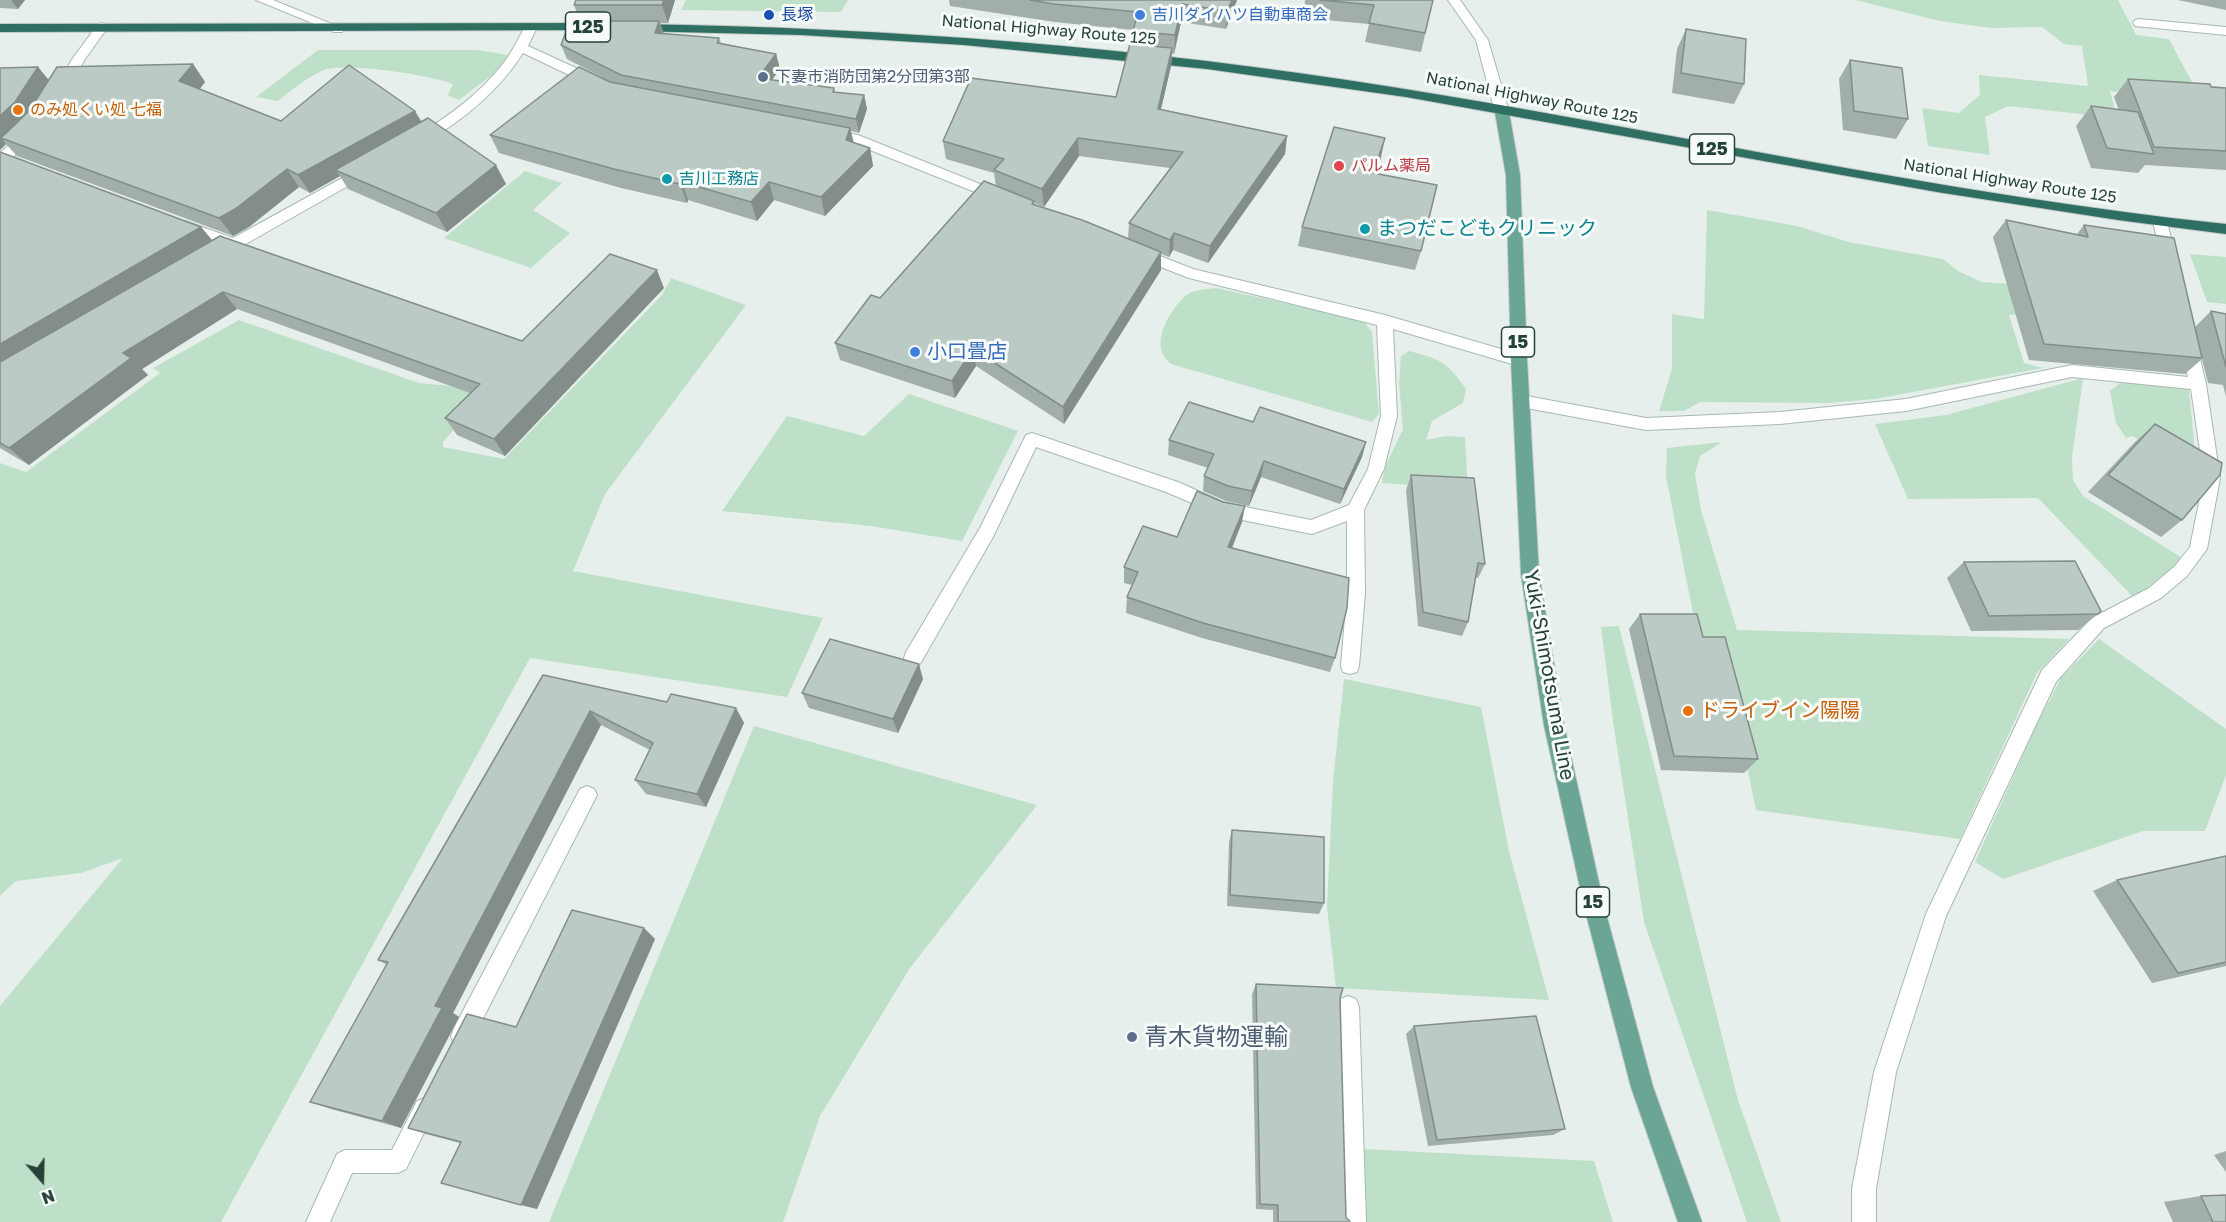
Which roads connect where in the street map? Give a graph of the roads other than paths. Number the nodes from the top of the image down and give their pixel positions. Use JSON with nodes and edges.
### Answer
{"nodes":[{"id":1,"x":262,"y":0,"type":"edge"},
{"id":2,"x":1454,"y":0,"type":"edge"},
{"id":3,"x":2139,"y":23,"type":"dead end"},
{"id":4,"x":102,"y":27,"type":"junction"},
{"id":5,"x":531,"y":27,"type":"junction"},
{"id":6,"x":603,"y":27,"type":"edge"},
{"id":7,"x":0,"y":28,"type":"edge"},
{"id":8,"x":627,"y":28,"type":"edge"},
{"id":9,"x":338,"y":29,"type":"junction"},
{"id":10,"x":2226,"y":31,"type":"edge"},
{"id":11,"x":522,"y":48,"type":"junction"},
{"id":12,"x":613,"y":90,"type":"edge"},
{"id":13,"x":54,"y":101,"type":"edge"},
{"id":14,"x":1502,"y":112,"type":"junction"},
{"id":15,"x":38,"y":125,"type":"edge"},
{"id":16,"x":819,"y":132,"type":"edge"},
{"id":17,"x":405,"y":148,"type":"edge"},
{"id":18,"x":1,"y":158,"type":"edge"},
{"id":19,"x":375,"y":165,"type":"edge"},
{"id":20,"x":36,"y":171,"type":"edge"},
{"id":21,"x":1019,"y":205,"type":"edge"},
{"id":22,"x":168,"y":219,"type":"edge"},
{"id":23,"x":2160,"y":222,"type":"junction"},
{"id":24,"x":2226,"y":229,"type":"edge"},
{"id":25,"x":234,"y":244,"type":"junction"},
{"id":26,"x":1125,"y":248,"type":"edge"},
{"id":27,"x":203,"y":262,"type":"edge"},
{"id":28,"x":2174,"y":279,"type":"edge"},
{"id":29,"x":1385,"y":321,"type":"junction"},
{"id":30,"x":2185,"y":326,"type":"edge"},
{"id":31,"x":1519,"y":360,"type":"junction"},
{"id":32,"x":2198,"y":384,"type":"junction"},
{"id":33,"x":1521,"y":400,"type":"junction"},
{"id":34,"x":1354,"y":510,"type":"junction"},
{"id":35,"x":913,"y":658,"type":"dead end"},
{"id":36,"x":1350,"y":666,"type":"dead end"},
{"id":37,"x":587,"y":795,"type":"dead end"},
{"id":38,"x":1348,"y":1007,"type":"dead end"},
{"id":39,"x":452,"y":1056,"type":"edge"},
{"id":40,"x":436,"y":1088,"type":"edge"},
{"id":41,"x":318,"y":1222,"type":"edge"},
{"id":42,"x":1354,"y":1222,"type":"edge"},
{"id":43,"x":1690,"y":1222,"type":"edge"},
{"id":44,"x":1864,"y":1222,"type":"edge"}],
"edges":[{"from":1,"to":9,"type":"street"},
{"from":2,"to":14,"type":"street"},
{"from":3,"to":10,"type":"street"},
{"from":4,"to":7,"type":"highway","number":"125"},
{"from":4,"to":9,"type":"highway","number":"125"},
{"from":4,"to":13,"type":"street"},
{"from":5,"to":6,"type":"highway","number":"125"},
{"from":5,"to":9,"type":"highway","number":"125"},
{"from":5,"to":11,"type":"street"},
{"from":8,"to":14,"type":"highway","name":"National Highway Route 125","number":"125"},
{"from":11,"to":12,"type":"street"},
{"from":11,"to":17,"type":"street"},
{"from":14,"to":23,"type":"highway","name":"National Highway Route 125","number":"125"},
{"from":14,"to":31,"type":"main road","name":"Yuki-Shimotsuma Line","number":"15"},
{"from":15,"to":18,"type":"street"},
{"from":16,"to":21,"type":"street"},
{"from":18,"to":20,"type":"street"},
{"from":19,"to":25,"type":"street"},
{"from":22,"to":25,"type":"street"},
{"from":23,"to":24,"type":"highway","name":"National Highway Route 125","number":"125"},
{"from":23,"to":28,"type":"street"},
{"from":25,"to":27,"type":"street"},
{"from":26,"to":29,"type":"street"},
{"from":29,"to":31,"type":"street"},
{"from":29,"to":34,"type":"street"},
{"from":30,"to":32,"type":"street"},
{"from":31,"to":33,"type":"main road","name":"Yuki-Shimotsuma Line","number":"15"},
{"from":32,"to":33,"type":"street"},
{"from":32,"to":44,"type":"street"},
{"from":33,"to":43,"type":"main road","name":"Yuki-Shimotsuma Line","number":"15"},
{"from":34,"to":35,"type":"street"},
{"from":34,"to":36,"type":"street"},
{"from":37,"to":39,"type":"street"},
{"from":38,"to":42,"type":"street"},
{"from":40,"to":41,"type":"street"}]}
